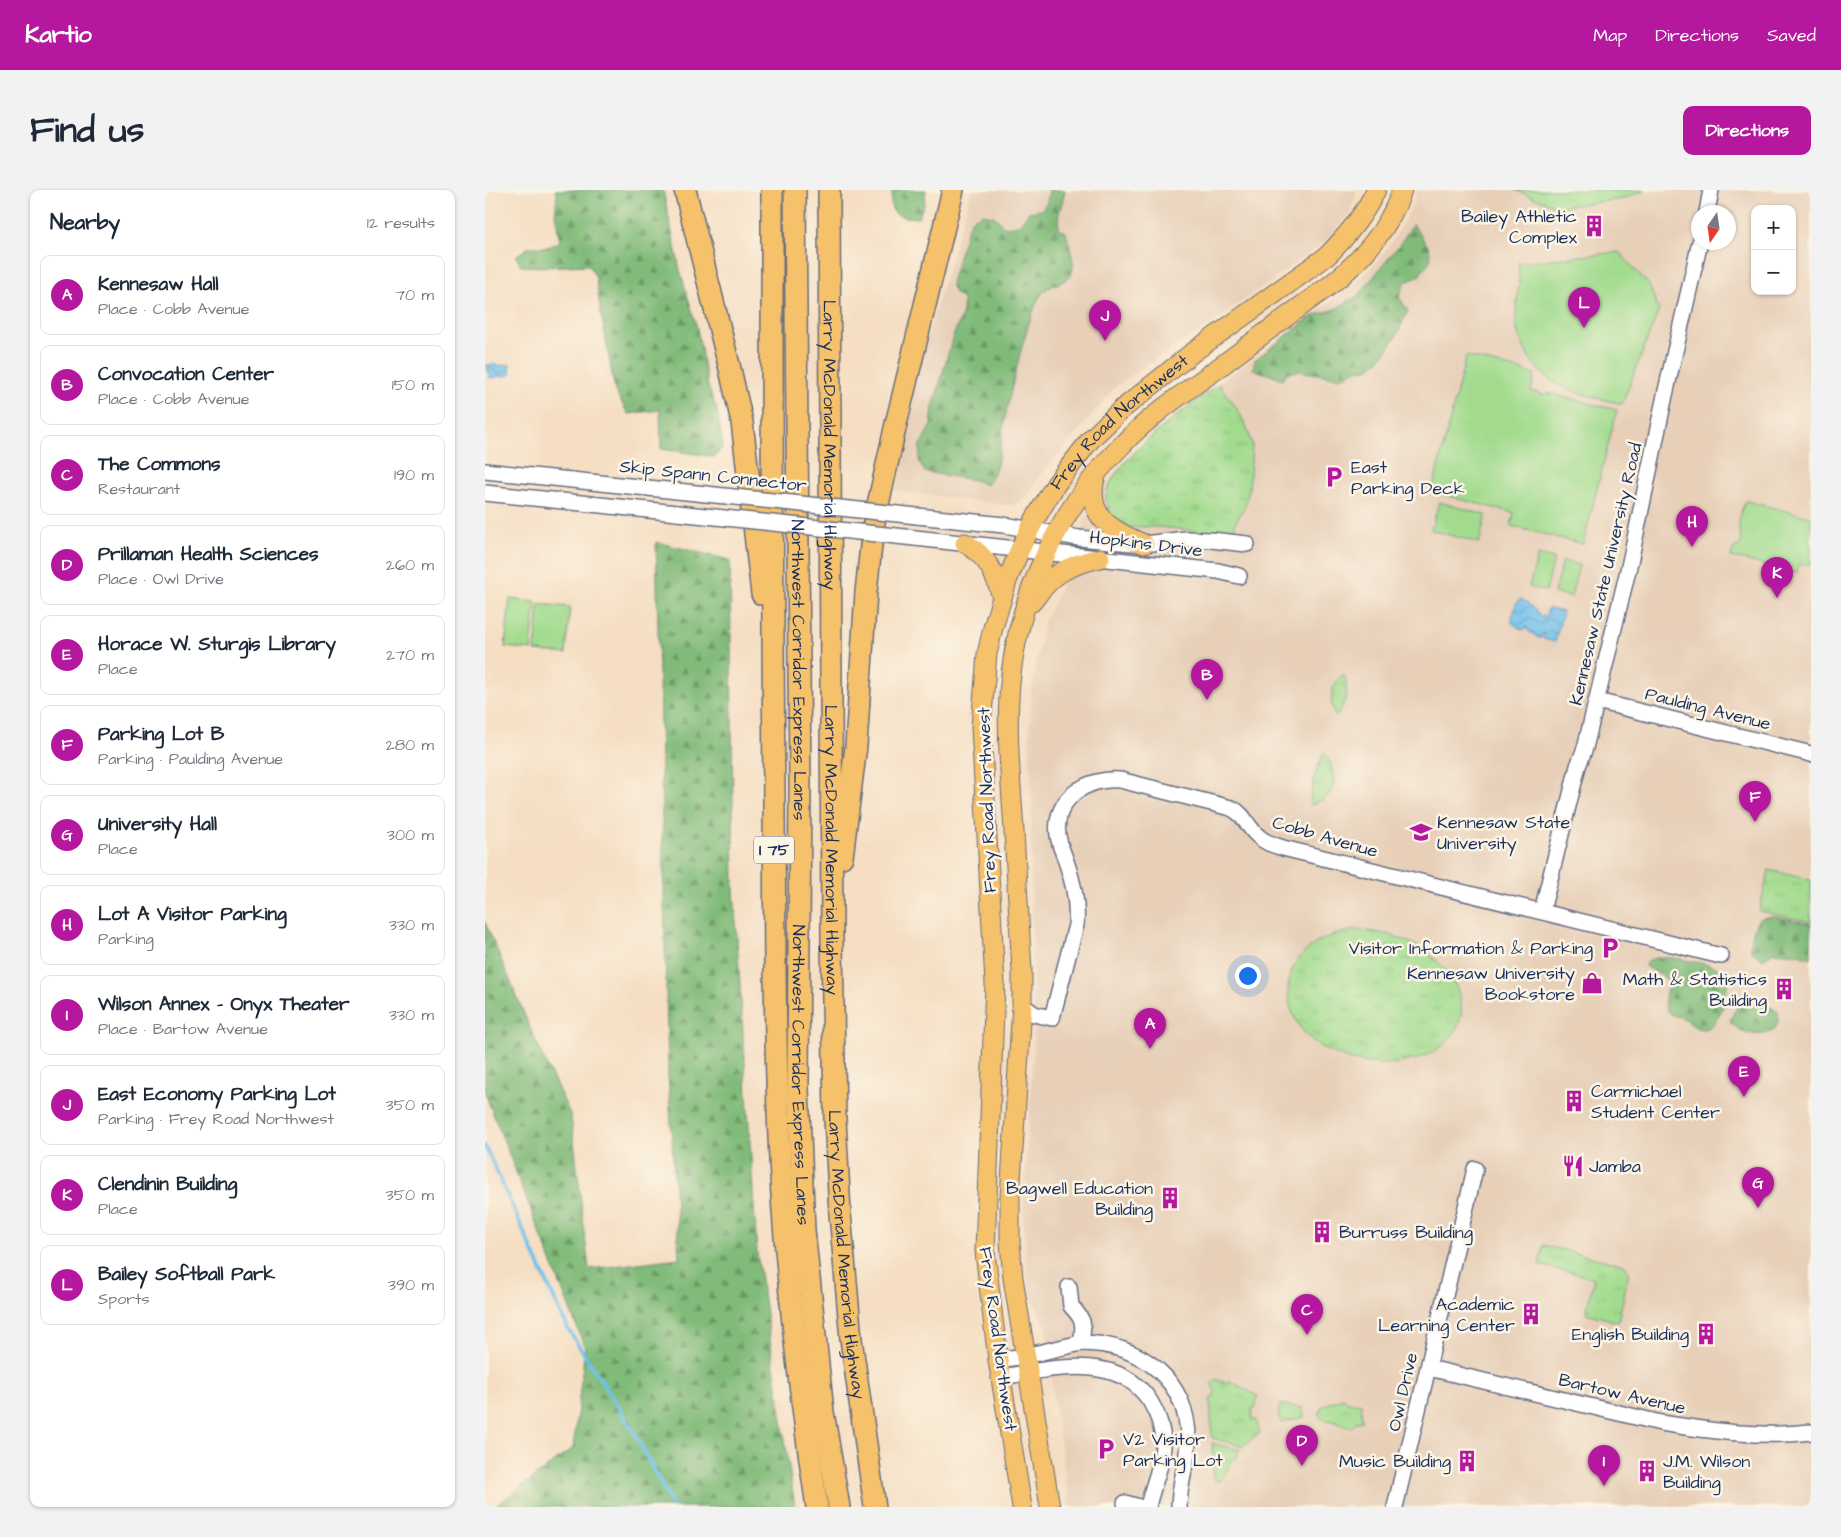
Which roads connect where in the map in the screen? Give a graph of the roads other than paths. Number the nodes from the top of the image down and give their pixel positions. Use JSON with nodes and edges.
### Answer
{"nodes":[{"id":1,"x":685,"y":190,"type":"edge"},
{"id":2,"x":772,"y":190,"type":"edge"},
{"id":3,"x":795,"y":190,"type":"edge"},
{"id":4,"x":829,"y":190,"type":"edge"},
{"id":5,"x":953,"y":190,"type":"edge"},
{"id":6,"x":1376,"y":190,"type":"edge"},
{"id":7,"x":1402,"y":190,"type":"edge"},
{"id":8,"x":1711,"y":190,"type":"edge"},
{"id":9,"x":1708,"y":205,"type":"edge"},
{"id":10,"x":1699,"y":250,"type":"edge"},
{"id":11,"x":485,"y":471,"type":"edge"},
{"id":12,"x":1097,"y":474,"type":"junction"},
{"id":13,"x":485,"y":493,"type":"edge"},
{"id":14,"x":1030,"y":529,"type":"junction"},
{"id":15,"x":1057,"y":534,"type":"junction"},
{"id":16,"x":958,"y":542,"type":"junction"},
{"id":17,"x":1144,"y":544,"type":"junction"},
{"id":18,"x":1247,"y":544,"type":"dead end"},
{"id":19,"x":1020,"y":549,"type":"junction"},
{"id":20,"x":1048,"y":552,"type":"junction"},
{"id":21,"x":1100,"y":558,"type":"junction"},
{"id":22,"x":1239,"y":576,"type":"dead end"},
{"id":23,"x":1001,"y":597,"type":"junction"},
{"id":24,"x":1023,"y":615,"type":"junction"},
{"id":25,"x":773,"y":658,"type":"junction"},
{"id":26,"x":1597,"y":701,"type":"junction"},
{"id":27,"x":1811,"y":754,"type":"edge"},
{"id":28,"x":1542,"y":912,"type":"junction"},
{"id":29,"x":831,"y":944,"type":"junction"},
{"id":30,"x":1721,"y":956,"type":"dead end"},
{"id":31,"x":1022,"y":1005,"type":"junction"},
{"id":32,"x":1475,"y":1169,"type":"dead end"},
{"id":33,"x":1069,"y":1287,"type":"dead end"},
{"id":34,"x":1081,"y":1343,"type":"junction"},
{"id":35,"x":1027,"y":1364,"type":"junction"},
{"id":36,"x":1429,"y":1368,"type":"junction"},
{"id":37,"x":1000,"y":1369,"type":"junction"},
{"id":38,"x":1811,"y":1432,"type":"edge"},
{"id":39,"x":817,"y":1507,"type":"edge"},
{"id":40,"x":839,"y":1507,"type":"edge"},
{"id":41,"x":875,"y":1507,"type":"edge"},
{"id":42,"x":1022,"y":1507,"type":"edge"},
{"id":43,"x":1050,"y":1507,"type":"edge"},
{"id":44,"x":1148,"y":1507,"type":"edge"},
{"id":45,"x":1179,"y":1507,"type":"edge"},
{"id":46,"x":1395,"y":1507,"type":"edge"}],
"edges":[{"from":1,"to":25,"type":"highway"},
{"from":2,"to":25,"type":"highway","number":"I 75"},
{"from":3,"to":40,"type":"highway","name":"Northwest Corridor Express Lanes"},
{"from":4,"to":29,"type":"highway","name":"Larry McDonald Memorial Highway"},
{"from":5,"to":29,"type":"highway"},
{"from":6,"to":14,"type":"main road","name":"Frey Road Northwest"},
{"from":7,"to":12,"type":"main road","name":"Frey Road Northwest"},
{"from":8,"to":9,"type":"street"},
{"from":10,"to":26,"type":"street","name":"Kennesaw State University Road"},
{"from":11,"to":14,"type":"street","name":"Skip Spann Connector","bridge":true},
{"from":12,"to":15,"type":"main road","name":"Frey Road Northwest"},
{"from":12,"to":17,"type":"main road"},
{"from":13,"to":16,"type":"street","bridge":true},
{"from":14,"to":15,"type":"street","name":"Skip Spann Connector"},
{"from":14,"to":19,"type":"main road","name":"Frey Road Northwest"},
{"from":15,"to":17,"type":"street","name":"Hopkins Drive"},
{"from":15,"to":20,"type":"main road","name":"Frey Road Northwest"},
{"from":16,"to":19,"type":"street"},
{"from":16,"to":23,"type":"main road"},
{"from":17,"to":18,"type":"street","name":"Hopkins Drive"},
{"from":19,"to":20,"type":"street"},
{"from":19,"to":23,"type":"main road","name":"Frey Road Northwest"},
{"from":20,"to":21,"type":"street","name":"Hopkins Drive"},
{"from":20,"to":24,"type":"main road","name":"Frey Road Northwest"},
{"from":21,"to":22,"type":"street","name":"Hopkins Drive"},
{"from":21,"to":24,"type":"main road"},
{"from":23,"to":37,"type":"main road","name":"Frey Road Northwest"},
{"from":24,"to":31,"type":"main road","name":"Frey Road Northwest"},
{"from":25,"to":39,"type":"highway","number":"I 75"},
{"from":26,"to":27,"type":"street","name":"Paulding Avenue"},
{"from":26,"to":28,"type":"street","name":"Kennesaw State University Road"},
{"from":28,"to":30,"type":"street","name":"Cobb Avenue"},
{"from":28,"to":31,"type":"street","name":"Cobb Avenue"},
{"from":29,"to":41,"type":"highway","name":"Larry McDonald Memorial Highway"},
{"from":31,"to":35,"type":"main road","name":"Frey Road Northwest"},
{"from":32,"to":36,"type":"street","name":"Owl Drive"},
{"from":33,"to":34,"type":"street"},
{"from":34,"to":35,"type":"street"},
{"from":34,"to":45,"type":"street"},
{"from":35,"to":37,"type":"street"},
{"from":35,"to":43,"type":"main road","name":"Frey Road Northwest"},
{"from":35,"to":44,"type":"street"},
{"from":36,"to":38,"type":"street","name":"Bartow Avenue"},
{"from":36,"to":46,"type":"street","name":"Owl Drive"},
{"from":37,"to":42,"type":"main road","name":"Frey Road Northwest"}]}
